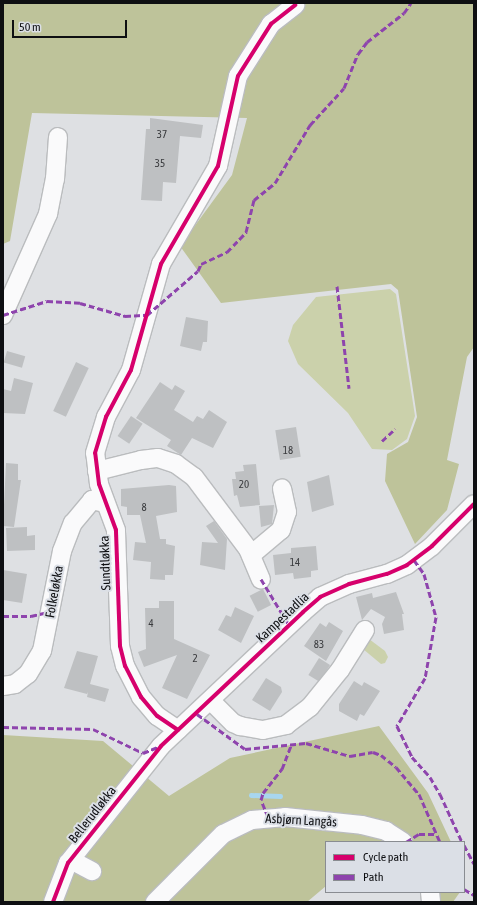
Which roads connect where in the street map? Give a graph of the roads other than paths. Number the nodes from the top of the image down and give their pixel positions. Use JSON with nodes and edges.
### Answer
{"nodes":[{"id":1,"x":295,"y":5,"type":"dead end"},
{"id":2,"x":58,"y":137,"type":"dead end"},
{"id":3,"x":3,"y":315,"type":"edge"},
{"id":4,"x":97,"y":471,"type":"junction"},
{"id":5,"x":282,"y":488,"type":"dead end"},
{"id":6,"x":105,"y":503,"type":"junction"},
{"id":7,"x":474,"y":504,"type":"edge"},
{"id":8,"x":251,"y":555,"type":"junction"},
{"id":9,"x":261,"y":578,"type":"dead end"},
{"id":10,"x":365,"y":630,"type":"dead end"},
{"id":11,"x":3,"y":686,"type":"edge"},
{"id":12,"x":211,"y":701,"type":"junction"},
{"id":13,"x":178,"y":730,"type":"junction"},
{"id":14,"x":161,"y":746,"type":"joint"},
{"id":15,"x":401,"y":841,"type":"edge"},
{"id":16,"x":71,"y":860,"type":"junction"},
{"id":17,"x":92,"y":871,"type":"dead end"},
{"id":18,"x":53,"y":902,"type":"edge"},
{"id":19,"x":155,"y":902,"type":"edge"}],
"edges":[{"from":1,"to":4,"type":"street","name":"Sundtløkka"},
{"from":2,"to":3,"type":"street"},
{"from":4,"to":6,"type":"street","name":"Sundtløkka"},
{"from":4,"to":8,"type":"street"},
{"from":5,"to":8,"type":"street"},
{"from":6,"to":11,"type":"street","name":"Folkeløkka"},
{"from":6,"to":13,"type":"street","name":"Sundtløkka"},
{"from":7,"to":12,"type":"street","name":"Kampestadlia"},
{"from":8,"to":9,"type":"street"},
{"from":10,"to":12,"type":"street"},
{"from":12,"to":13,"type":"street","name":"Kampestadlia"},
{"from":13,"to":14,"type":"street","name":"Kampestadlia"},
{"from":14,"to":16,"type":"street","name":"Bellerudløkka"},
{"from":15,"to":19,"type":"street","name":"Asbjørn Langås"},
{"from":16,"to":17,"type":"street","name":"Bellerudløkka"},
{"from":16,"to":18,"type":"street","name":"Bellerudløkka"}]}
